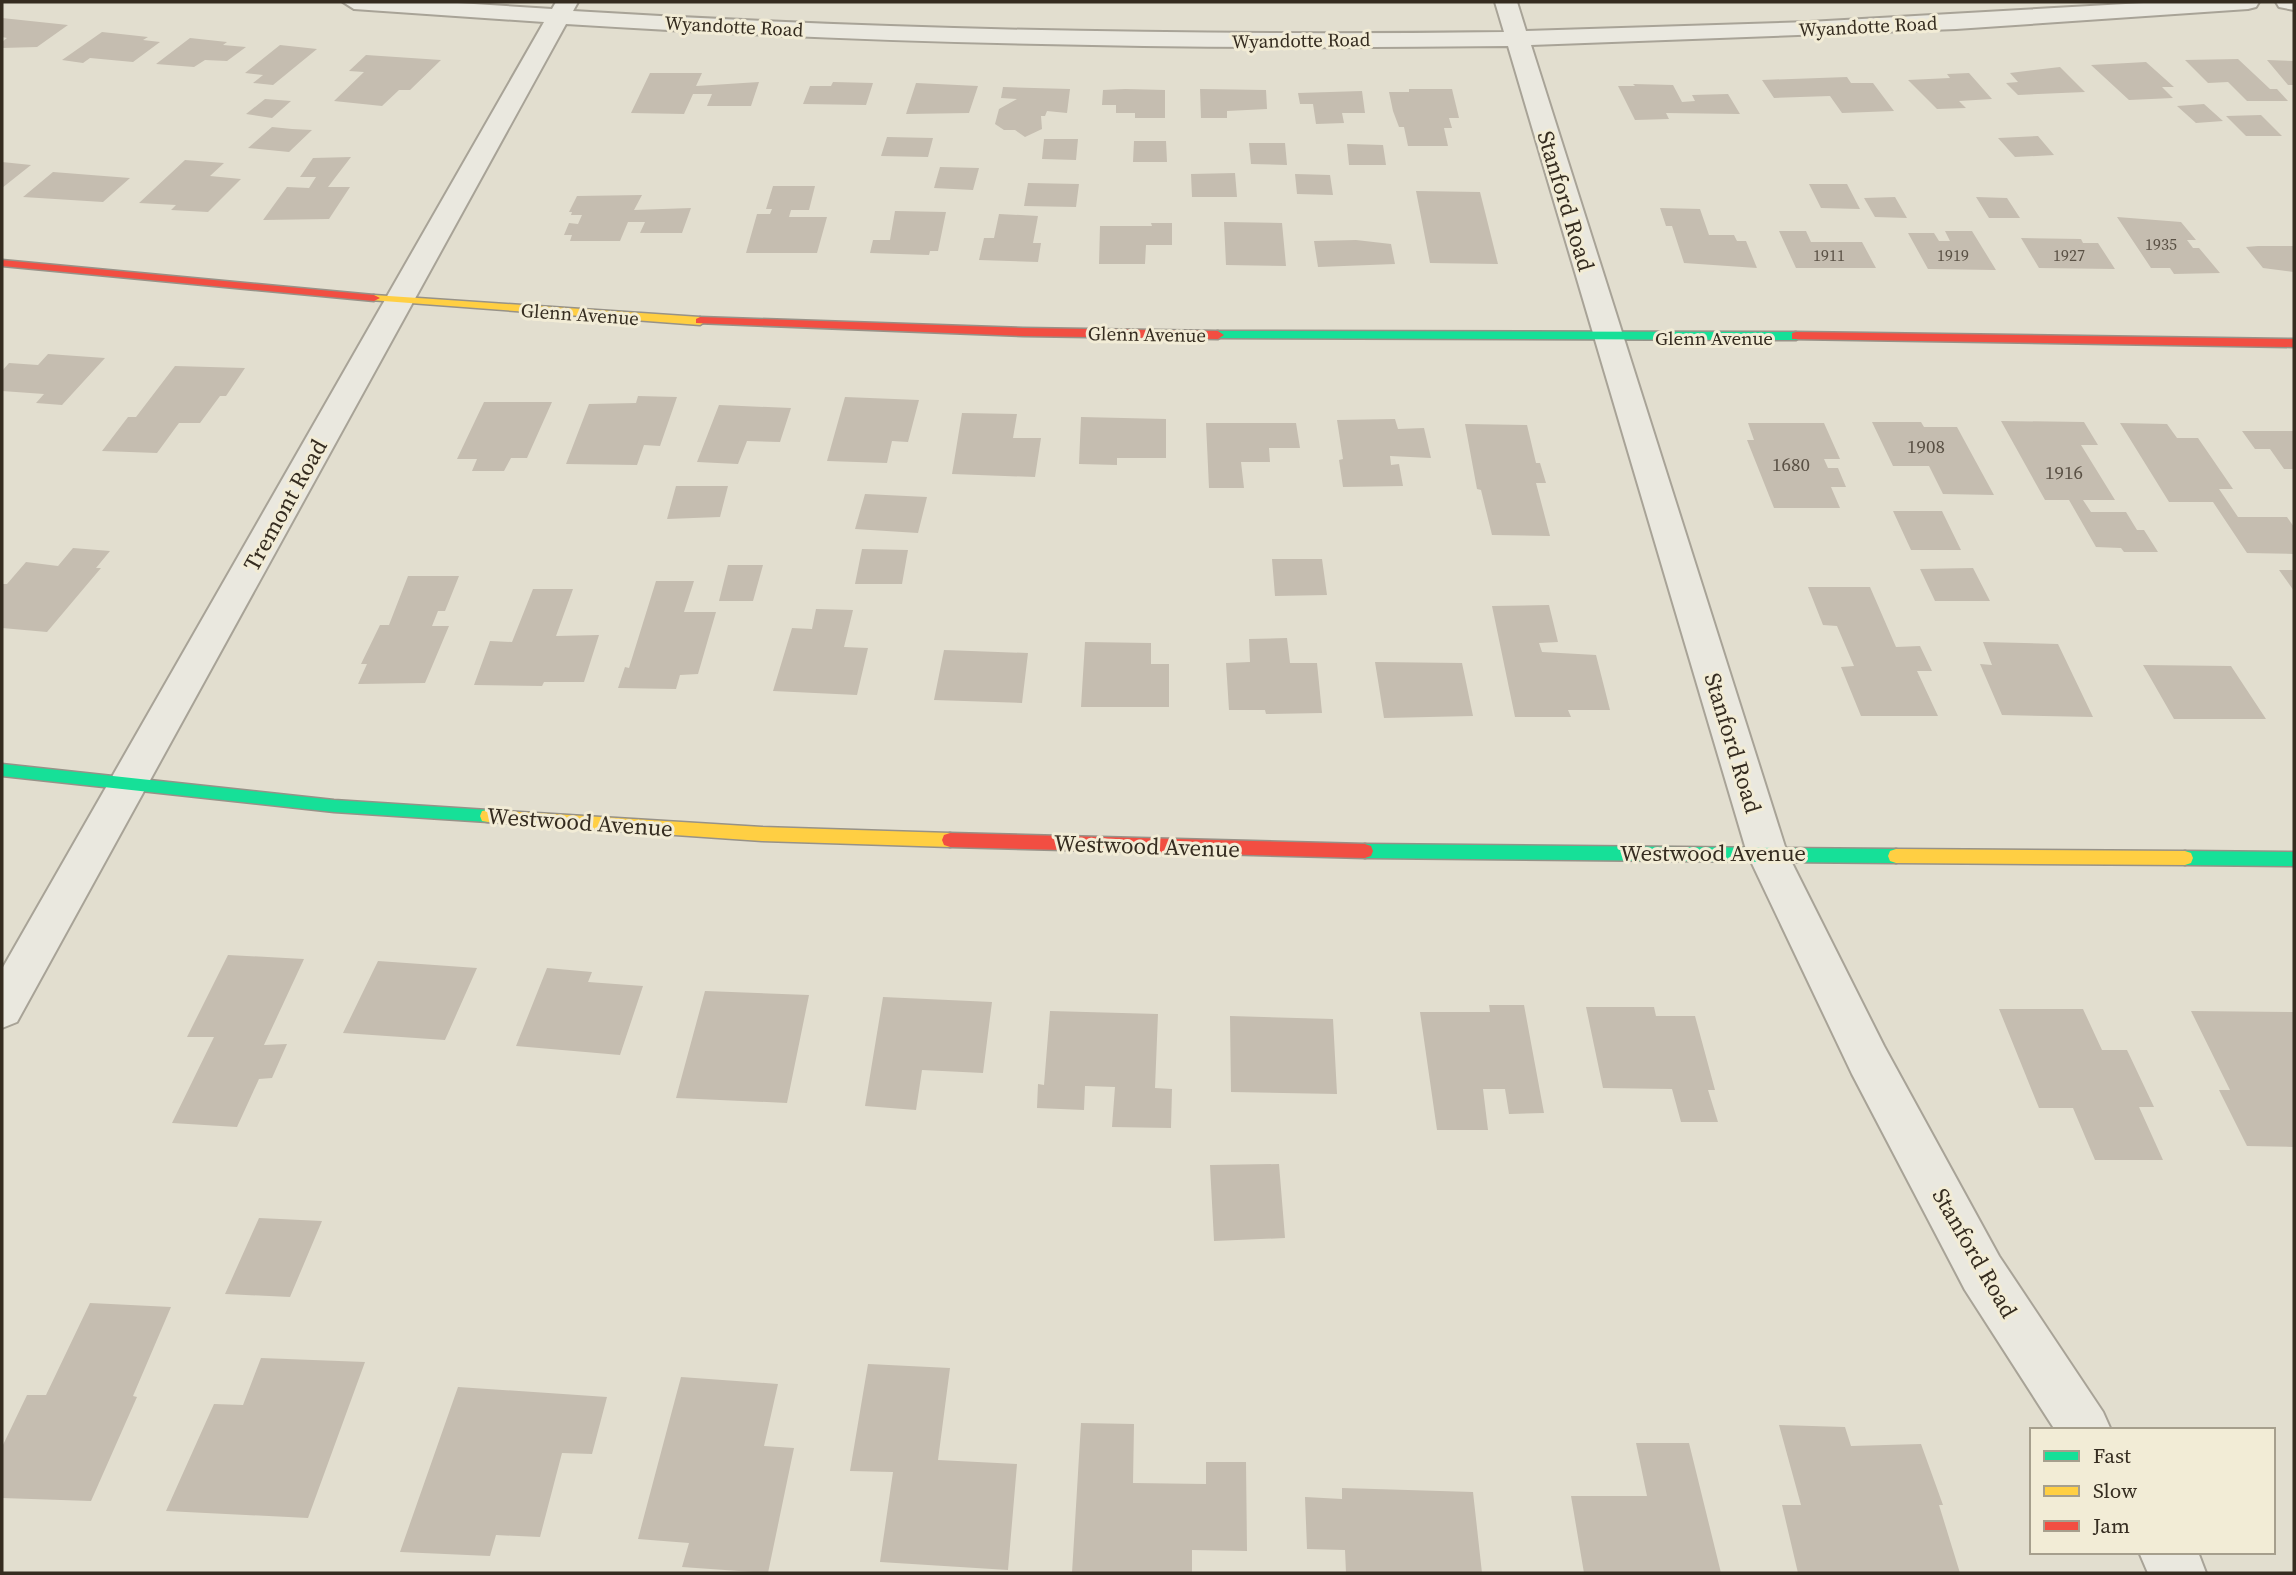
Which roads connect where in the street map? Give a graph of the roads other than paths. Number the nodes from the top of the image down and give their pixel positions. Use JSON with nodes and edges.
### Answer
{"nodes":[{"id":1,"x":354,"y":2,"type":"edge"},
{"id":2,"x":1506,"y":2,"type":"edge"},
{"id":3,"x":2248,"y":2,"type":"edge"},
{"id":4,"x":2287,"y":2,"type":"edge"},
{"id":5,"x":2294,"y":3,"type":"edge"},
{"id":6,"x":563,"y":9,"type":"edge"},
{"id":7,"x":1517,"y":37,"type":"junction"},
{"id":8,"x":2,"y":263,"type":"edge"},
{"id":9,"x":398,"y":303,"type":"junction"},
{"id":10,"x":1607,"y":338,"type":"junction"},
{"id":11,"x":2294,"y":343,"type":"edge"},
{"id":12,"x":2,"y":770,"type":"edge"},
{"id":13,"x":128,"y":785,"type":"junction"},
{"id":14,"x":1767,"y":853,"type":"junction"},
{"id":15,"x":2294,"y":859,"type":"edge"},
{"id":16,"x":2,"y":1009,"type":"edge"},
{"id":17,"x":2084,"y":1428,"type":"edge"},
{"id":18,"x":2167,"y":1554,"type":"edge"},
{"id":19,"x":2179,"y":1573,"type":"edge"}],
"edges":[{"from":1,"to":6,"type":"street","name":"Wyandotte Road"},
{"from":2,"to":7,"type":"street","name":"Stanford Road"},
{"from":3,"to":7,"type":"street","name":"Wyandotte Road"},
{"from":4,"to":5,"type":"street"},
{"from":6,"to":7,"type":"street","name":"Wyandotte Road"},
{"from":6,"to":9,"type":"street","name":"Tremont Road"},
{"from":7,"to":10,"type":"street","name":"Stanford Road"},
{"from":8,"to":9,"type":"street","name":"Glenn Avenue"},
{"from":9,"to":10,"type":"street","name":"Glenn Avenue"},
{"from":9,"to":13,"type":"street","name":"Tremont Road"},
{"from":10,"to":11,"type":"street","name":"Glenn Avenue"},
{"from":10,"to":14,"type":"street","name":"Stanford Road"},
{"from":12,"to":13,"type":"street","name":"Westwood Avenue"},
{"from":13,"to":14,"type":"street","name":"Westwood Avenue"},
{"from":13,"to":16,"type":"street","name":"Tremont Road"},
{"from":14,"to":15,"type":"street","name":"Westwood Avenue"},
{"from":14,"to":17,"type":"street","name":"Stanford Road"},
{"from":18,"to":19,"type":"street"}]}
